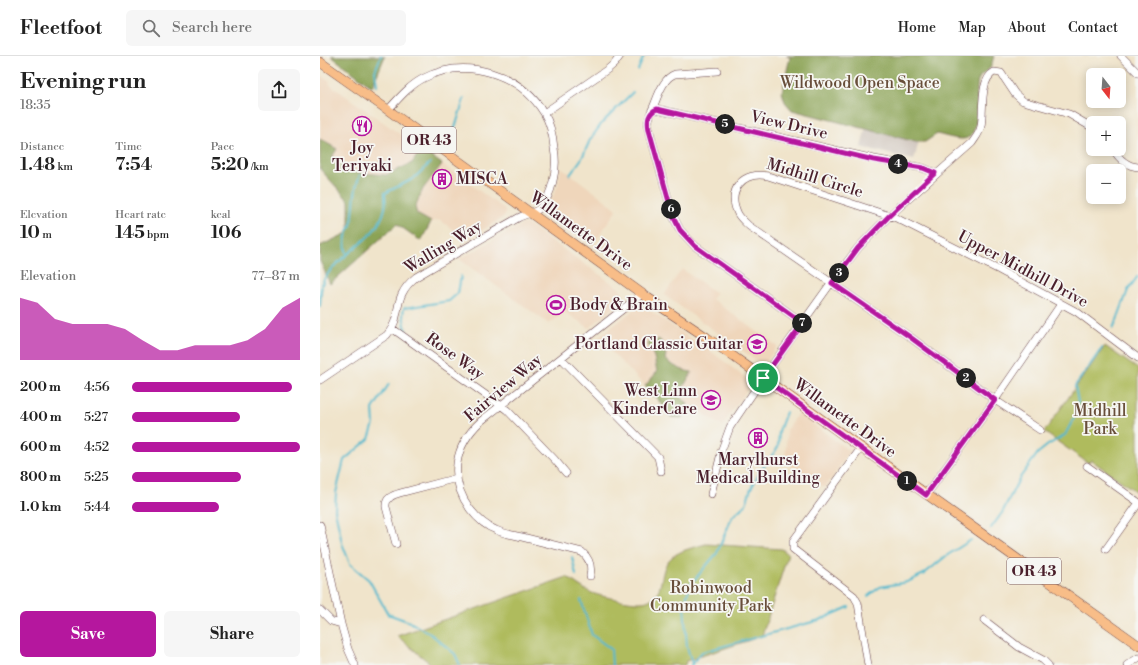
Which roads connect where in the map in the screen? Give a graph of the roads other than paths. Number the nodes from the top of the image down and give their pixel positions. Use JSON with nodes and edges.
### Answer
{"nodes":[{"id":1,"x":620,"y":56,"type":"edge"},
{"id":2,"x":1121,"y":56,"type":"edge"},
{"id":3,"x":320,"y":62,"type":"edge"},
{"id":4,"x":717,"y":71,"type":"dead end"},
{"id":5,"x":1138,"y":73,"type":"edge"},
{"id":6,"x":388,"y":110,"type":"junction"},
{"id":7,"x":651,"y":112,"type":"junction"},
{"id":8,"x":544,"y":113,"type":"junction"},
{"id":9,"x":1086,"y":124,"type":"edge"},
{"id":10,"x":1118,"y":156,"type":"edge"},
{"id":11,"x":1138,"y":167,"type":"edge"},
{"id":12,"x":935,"y":173,"type":"junction"},
{"id":13,"x":530,"y":213,"type":"junction"},
{"id":14,"x":889,"y":216,"type":"junction"},
{"id":15,"x":832,"y":283,"type":"junction"},
{"id":16,"x":642,"y":294,"type":"junction"},
{"id":17,"x":1062,"y":304,"type":"junction"},
{"id":18,"x":803,"y":323,"type":"junction"},
{"id":19,"x":393,"y":329,"type":"junction"},
{"id":20,"x":561,"y":358,"type":"junction"},
{"id":21,"x":1138,"y":358,"type":"edge"},
{"id":22,"x":763,"y":378,"type":"junction"},
{"id":23,"x":320,"y":380,"type":"edge"},
{"id":24,"x":995,"y":400,"type":"junction"},
{"id":25,"x":501,"y":406,"type":"junction"},
{"id":26,"x":1040,"y":430,"type":"dead end"},
{"id":27,"x":861,"y":448,"type":"junction"},
{"id":28,"x":1087,"y":466,"type":"dead end"},
{"id":29,"x":662,"y":472,"type":"dead end"},
{"id":30,"x":566,"y":473,"type":"dead end"},
{"id":31,"x":457,"y":478,"type":"junction"},
{"id":32,"x":712,"y":494,"type":"dead end"},
{"id":33,"x":926,"y":495,"type":"junction"},
{"id":34,"x":1138,"y":503,"type":"edge"},
{"id":35,"x":320,"y":525,"type":"edge"},
{"id":36,"x":321,"y":537,"type":"edge"},
{"id":37,"x":396,"y":544,"type":"dead end"},
{"id":38,"x":1106,"y":549,"type":"dead end"},
{"id":39,"x":590,"y":576,"type":"dead end"},
{"id":40,"x":320,"y":610,"type":"edge"},
{"id":41,"x":984,"y":620,"type":"dead end"},
{"id":42,"x":341,"y":624,"type":"junction"},
{"id":43,"x":1138,"y":645,"type":"edge"},
{"id":44,"x":1138,"y":658,"type":"edge"},
{"id":45,"x":355,"y":665,"type":"edge"},
{"id":46,"x":868,"y":665,"type":"edge"},
{"id":47,"x":1048,"y":665,"type":"edge"},
{"id":48,"x":1126,"y":665,"type":"edge"}],
"edges":[{"from":1,"to":8,"type":"street"},
{"from":2,"to":5,"type":"street"},
{"from":3,"to":6,"type":"main road","name":"Willamette Drive","number":"OR 43"},
{"from":4,"to":7,"type":"street"},
{"from":6,"to":8,"type":"street"},
{"from":6,"to":13,"type":"main road","name":"Willamette Drive","number":"OR 43"},
{"from":7,"to":12,"type":"street","name":"View Drive"},
{"from":7,"to":18,"type":"street"},
{"from":8,"to":13,"type":"street","name":"Walling Way"},
{"from":9,"to":12,"type":"street"},
{"from":10,"to":11,"type":"street"},
{"from":12,"to":14,"type":"street"},
{"from":13,"to":16,"type":"main road","name":"Willamette Drive","number":"OR 43"},
{"from":13,"to":19,"type":"street","name":"Walling Way"},
{"from":14,"to":15,"type":"street"},
{"from":14,"to":15,"type":"street","name":"Midhill Circle"},
{"from":14,"to":17,"type":"street","name":"Upper Midhill Drive"},
{"from":15,"to":18,"type":"street"},
{"from":15,"to":24,"type":"street","name":"Midhill Circle"},
{"from":16,"to":20,"type":"street","name":"Fairview Way"},
{"from":16,"to":22,"type":"main road","name":"Willamette Drive","number":"OR 43"},
{"from":17,"to":21,"type":"street","name":"Upper Midhill Drive"},
{"from":17,"to":24,"type":"street"},
{"from":18,"to":22,"type":"street"},
{"from":19,"to":23,"type":"street"},
{"from":19,"to":25,"type":"street","name":"Rose Way"},
{"from":20,"to":25,"type":"street","name":"Fairview Way"},
{"from":20,"to":29,"type":"street"},
{"from":22,"to":27,"type":"main road","name":"Willamette Drive","number":"OR 43"},
{"from":22,"to":32,"type":"street"},
{"from":24,"to":26,"type":"street","name":"Midhill Circle"},
{"from":24,"to":33,"type":"street"},
{"from":25,"to":30,"type":"street","name":"Rose Way"},
{"from":25,"to":31,"type":"street","name":"Fairview Way"},
{"from":27,"to":33,"type":"main road","name":"Willamette Drive","number":"OR 43"},
{"from":27,"to":46,"type":"street"},
{"from":28,"to":34,"type":"street"},
{"from":31,"to":37,"type":"street"},
{"from":31,"to":39,"type":"street","name":"Fairview Way"},
{"from":33,"to":43,"type":"main road","name":"Willamette Drive","number":"OR 43"},
{"from":34,"to":38,"type":"street"},
{"from":35,"to":36,"type":"street"},
{"from":36,"to":42,"type":"street"},
{"from":40,"to":42,"type":"street"},
{"from":41,"to":47,"type":"street"},
{"from":42,"to":45,"type":"street"},
{"from":44,"to":48,"type":"street"}]}
